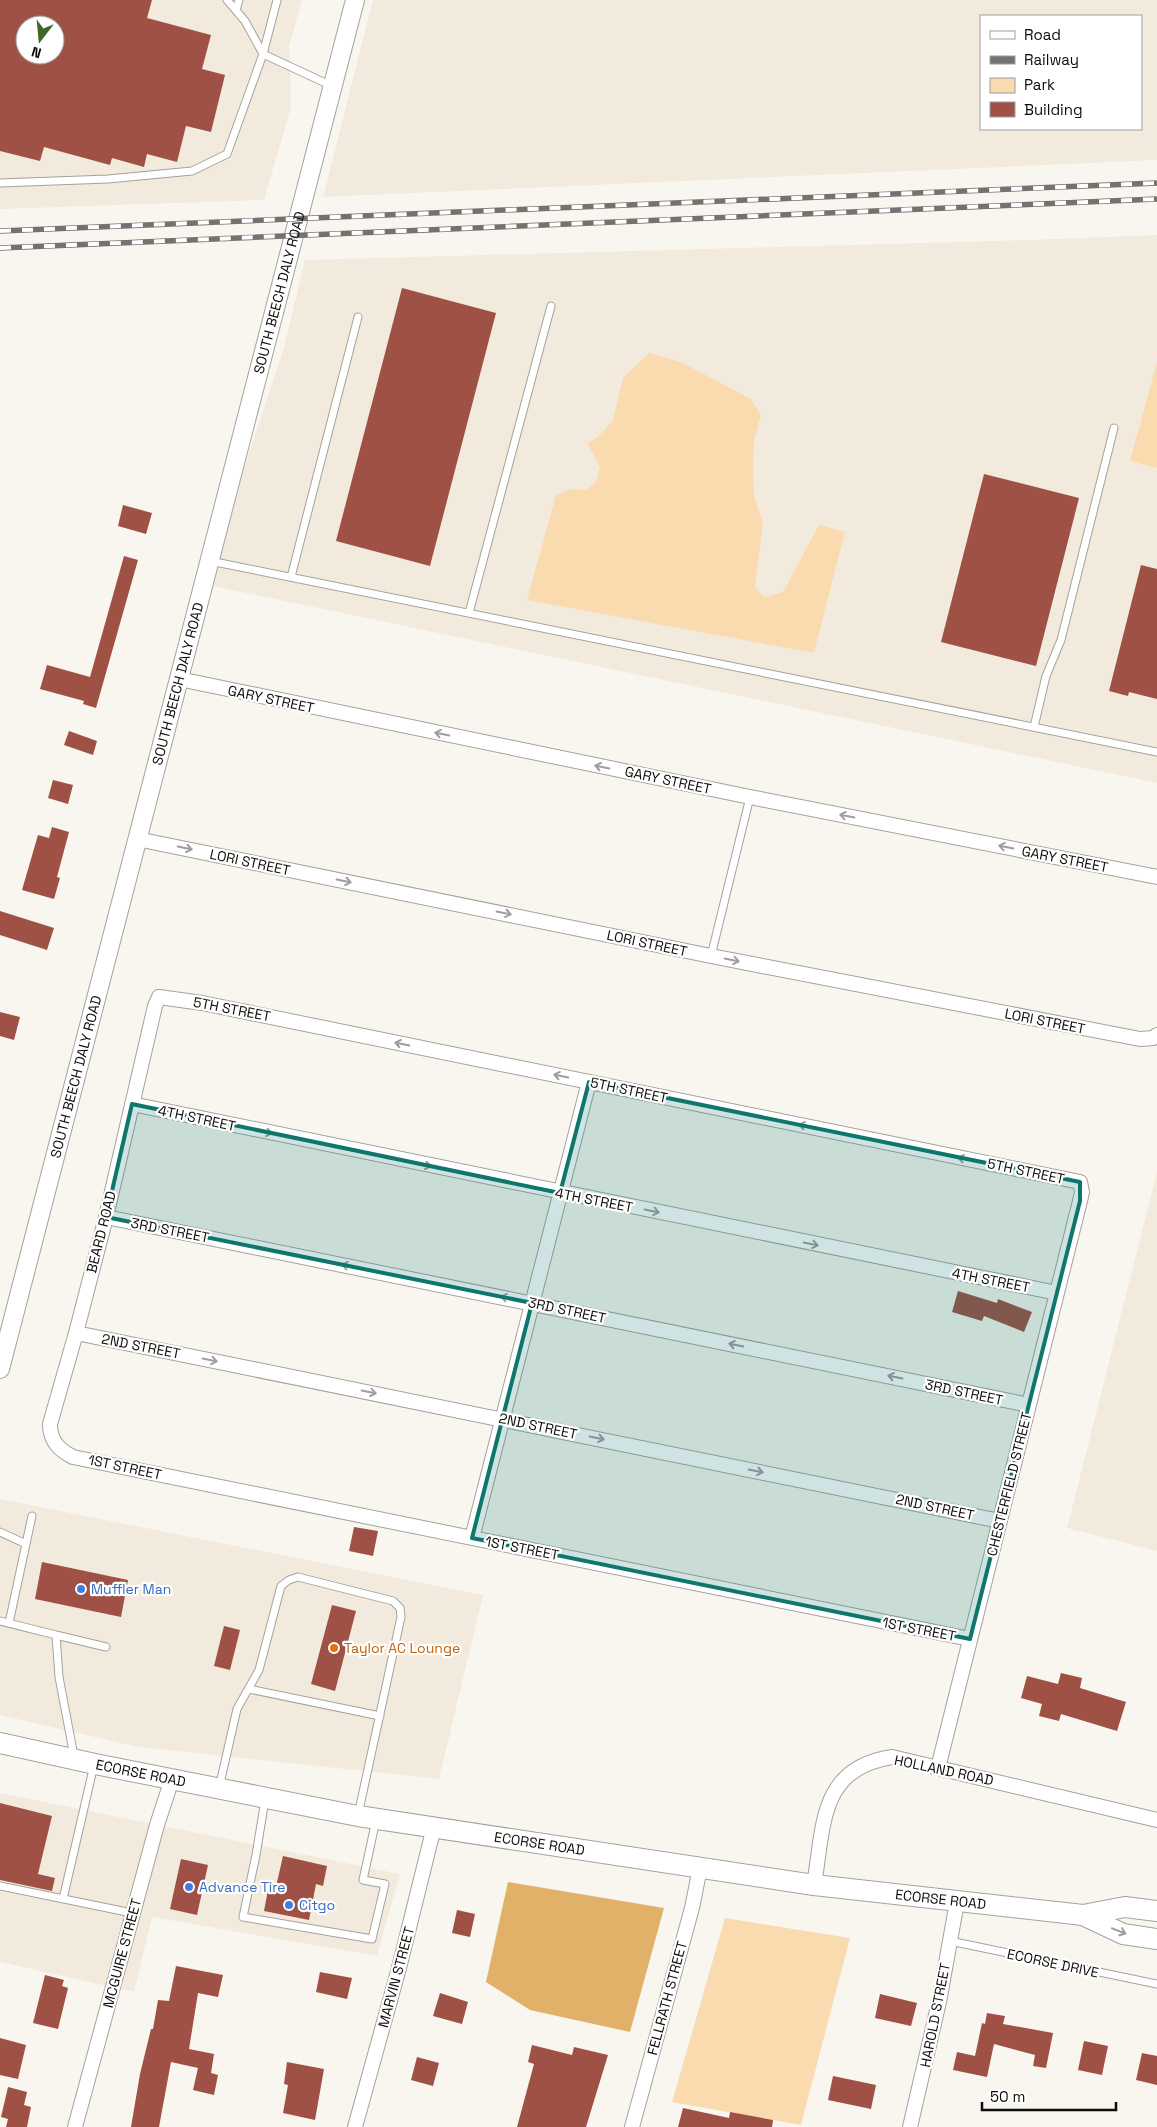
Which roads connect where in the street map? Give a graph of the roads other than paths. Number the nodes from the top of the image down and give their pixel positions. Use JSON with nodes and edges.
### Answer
{"nodes":[{"id":1,"x":227,"y":0,"type":"edge"},
{"id":2,"x":239,"y":0,"type":"edge"},
{"id":3,"x":277,"y":0,"type":"edge"},
{"id":4,"x":355,"y":0,"type":"edge"},
{"id":5,"x":236,"y":10,"type":"junction"},
{"id":6,"x":263,"y":54,"type":"junction"},
{"id":7,"x":333,"y":86,"type":"junction"},
{"id":8,"x":0,"y":183,"type":"edge"},
{"id":9,"x":551,"y":306,"type":"dead end"},
{"id":10,"x":358,"y":317,"type":"dead end"},
{"id":11,"x":1114,"y":428,"type":"dead end"},
{"id":12,"x":210,"y":561,"type":"junction"},
{"id":13,"x":291,"y":577,"type":"junction"},
{"id":14,"x":468,"y":613,"type":"junction"},
{"id":15,"x":179,"y":679,"type":"junction"},
{"id":16,"x":1034,"y":727,"type":"junction"},
{"id":17,"x":1157,"y":752,"type":"edge"},
{"id":18,"x":750,"y":797,"type":"junction"},
{"id":19,"x":138,"y":839,"type":"junction"},
{"id":20,"x":1157,"y":877,"type":"edge"},
{"id":21,"x":711,"y":956,"type":"junction"},
{"id":22,"x":159,"y":997,"type":"joint"},
{"id":23,"x":1157,"y":1034,"type":"edge"},
{"id":24,"x":589,"y":1082,"type":"junction"},
{"id":25,"x":132,"y":1104,"type":"junction"},
{"id":26,"x":560,"y":1193,"type":"junction"},
{"id":27,"x":1080,"y":1201,"type":"joint"},
{"id":28,"x":106,"y":1217,"type":"junction"},
{"id":29,"x":1057,"y":1293,"type":"junction"},
{"id":30,"x":532,"y":1303,"type":"junction"},
{"id":31,"x":76,"y":1333,"type":"junction"},
{"id":32,"x":0,"y":1369,"type":"edge"},
{"id":33,"x":1029,"y":1405,"type":"junction"},
{"id":34,"x":503,"y":1419,"type":"junction"},
{"id":35,"x":74,"y":1456,"type":"joint"},
{"id":36,"x":32,"y":1516,"type":"dead end"},
{"id":37,"x":1000,"y":1521,"type":"junction"},
{"id":38,"x":0,"y":1532,"type":"edge"},
{"id":39,"x":472,"y":1538,"type":"junction"},
{"id":40,"x":26,"y":1544,"type":"junction"},
{"id":41,"x":0,"y":1621,"type":"edge"},
{"id":42,"x":9,"y":1623,"type":"junction"},
{"id":43,"x":56,"y":1635,"type":"junction"},
{"id":44,"x":970,"y":1639,"type":"junction"},
{"id":45,"x":106,"y":1647,"type":"dead end"},
{"id":46,"x":249,"y":1689,"type":"junction"},
{"id":47,"x":380,"y":1716,"type":"junction"},
{"id":48,"x":0,"y":1743,"type":"edge"},
{"id":49,"x":74,"y":1759,"type":"junction"},
{"id":50,"x":94,"y":1764,"type":"junction"},
{"id":51,"x":938,"y":1768,"type":"junction"},
{"id":52,"x":172,"y":1779,"type":"junction"},
{"id":53,"x":219,"y":1789,"type":"junction"},
{"id":54,"x":265,"y":1798,"type":"junction"},
{"id":55,"x":367,"y":1817,"type":"junction"},
{"id":56,"x":1157,"y":1820,"type":"edge"},
{"id":57,"x":434,"y":1827,"type":"junction"},
{"id":58,"x":700,"y":1868,"type":"junction"},
{"id":59,"x":814,"y":1885,"type":"junction"},
{"id":60,"x":0,"y":1886,"type":"edge"},
{"id":61,"x":63,"y":1899,"type":"junction"},
{"id":62,"x":957,"y":1902,"type":"junction"},
{"id":63,"x":1157,"y":1911,"type":"edge"},
{"id":64,"x":132,"y":1913,"type":"junction"},
{"id":65,"x":1083,"y":1915,"type":"junction"},
{"id":66,"x":1157,"y":1939,"type":"edge"},
{"id":67,"x":949,"y":1941,"type":"junction"},
{"id":68,"x":1157,"y":1984,"type":"edge"},
{"id":69,"x":75,"y":2127,"type":"edge"},
{"id":70,"x":355,"y":2127,"type":"edge"},
{"id":71,"x":632,"y":2127,"type":"edge"},
{"id":72,"x":910,"y":2127,"type":"edge"}],
"edges":[{"from":1,"to":5,"type":"lane"},
{"from":2,"to":5,"type":"lane"},
{"from":3,"to":6,"type":"lane"},
{"from":4,"to":7,"type":"street","name":"SOUTH BEECH DALY ROAD"},
{"from":5,"to":6,"type":"lane"},
{"from":6,"to":7,"type":"lane"},
{"from":6,"to":8,"type":"lane"},
{"from":7,"to":12,"type":"street","name":"SOUTH BEECH DALY ROAD"},
{"from":9,"to":14,"type":"lane"},
{"from":10,"to":13,"type":"lane"},
{"from":11,"to":16,"type":"lane"},
{"from":12,"to":13,"type":"lane"},
{"from":12,"to":15,"type":"street","name":"SOUTH BEECH DALY ROAD"},
{"from":13,"to":14,"type":"lane"},
{"from":14,"to":16,"type":"lane"},
{"from":18,"to":15,"type":"street","name":"GARY STREET","one_way":true},
{"from":15,"to":19,"type":"street","name":"SOUTH BEECH DALY ROAD"},
{"from":16,"to":17,"type":"lane"},
{"from":20,"to":18,"type":"street","name":"GARY STREET","one_way":true},
{"from":18,"to":21,"type":"lane"},
{"from":19,"to":21,"type":"street","name":"LORI STREET","one_way":true},
{"from":19,"to":32,"type":"street","name":"SOUTH BEECH DALY ROAD"},
{"from":21,"to":23,"type":"street","name":"LORI STREET","one_way":true},
{"from":24,"to":22,"type":"street","name":"5TH STREET","one_way":true},
{"from":22,"to":25,"type":"street","name":"BEARD ROAD"},
{"from":24,"to":26,"type":"street"},
{"from":27,"to":24,"type":"street","name":"5TH STREET","one_way":true},
{"from":25,"to":26,"type":"street","name":"4TH STREET","one_way":true},
{"from":25,"to":28,"type":"street","name":"BEARD ROAD"},
{"from":26,"to":29,"type":"street","name":"4TH STREET","one_way":true},
{"from":26,"to":30,"type":"street"},
{"from":27,"to":29,"type":"street","name":"CHESTERFIELD STREET"},
{"from":30,"to":28,"type":"street","name":"3RD STREET","one_way":true},
{"from":28,"to":31,"type":"street","name":"BEARD ROAD"},
{"from":29,"to":33,"type":"street","name":"CHESTERFIELD STREET"},
{"from":33,"to":30,"type":"street","name":"3RD STREET","one_way":true},
{"from":30,"to":34,"type":"street"},
{"from":31,"to":34,"type":"street","name":"2ND STREET","one_way":true},
{"from":31,"to":35,"type":"street","name":"BEARD ROAD"},
{"from":33,"to":37,"type":"street","name":"CHESTERFIELD STREET"},
{"from":34,"to":37,"type":"street","name":"2ND STREET","one_way":true},
{"from":34,"to":39,"type":"street"},
{"from":35,"to":39,"type":"street","name":"1ST STREET"},
{"from":36,"to":40,"type":"lane"},
{"from":37,"to":44,"type":"street","name":"CHESTERFIELD STREET"},
{"from":38,"to":40,"type":"lane"},
{"from":39,"to":44,"type":"street","name":"1ST STREET"},
{"from":40,"to":42,"type":"lane"},
{"from":41,"to":42,"type":"lane"},
{"from":42,"to":43,"type":"lane"},
{"from":43,"to":45,"type":"lane"},
{"from":43,"to":49,"type":"lane"},
{"from":44,"to":51,"type":"street","name":"CHESTERFIELD STREET"},
{"from":46,"to":47,"type":"lane"},
{"from":46,"to":47,"type":"lane"},
{"from":46,"to":53,"type":"lane"},
{"from":47,"to":55,"type":"lane"},
{"from":48,"to":49,"type":"main road","name":"ECORSE ROAD"},
{"from":49,"to":50,"type":"main road","name":"ECORSE ROAD"},
{"from":50,"to":52,"type":"main road","name":"ECORSE ROAD"},
{"from":50,"to":61,"type":"lane"},
{"from":51,"to":56,"type":"street","name":"HOLLAND ROAD"},
{"from":51,"to":59,"type":"street","name":"HOLLAND ROAD"},
{"from":52,"to":53,"type":"main road","name":"ECORSE ROAD"},
{"from":52,"to":64,"type":"street","name":"MCGUIRE STREET"},
{"from":53,"to":54,"type":"main road","name":"ECORSE ROAD"},
{"from":54,"to":55,"type":"main road","name":"ECORSE ROAD"},
{"from":54,"to":55,"type":"lane"},
{"from":55,"to":57,"type":"main road","name":"ECORSE ROAD"},
{"from":57,"to":58,"type":"main road","name":"ECORSE ROAD"},
{"from":57,"to":70,"type":"street","name":"MARVIN STREET"},
{"from":58,"to":59,"type":"main road","name":"ECORSE ROAD"},
{"from":58,"to":71,"type":"street","name":"FELLRATH STREET"},
{"from":59,"to":62,"type":"main road","name":"ECORSE ROAD"},
{"from":60,"to":61,"type":"lane"},
{"from":61,"to":64,"type":"lane"},
{"from":62,"to":65,"type":"main road","name":"ECORSE ROAD"},
{"from":62,"to":67,"type":"street","name":"HAROLD STREET"},
{"from":63,"to":65,"type":"main road","name":"ECORSE ROAD"},
{"from":64,"to":69,"type":"street","name":"MCGUIRE STREET"},
{"from":65,"to":66,"type":"main road","name":"ECORSE ROAD","one_way":true},
{"from":67,"to":68,"type":"lane","name":"ECORSE DRIVE"},
{"from":67,"to":72,"type":"street","name":"HAROLD STREET"}]}
